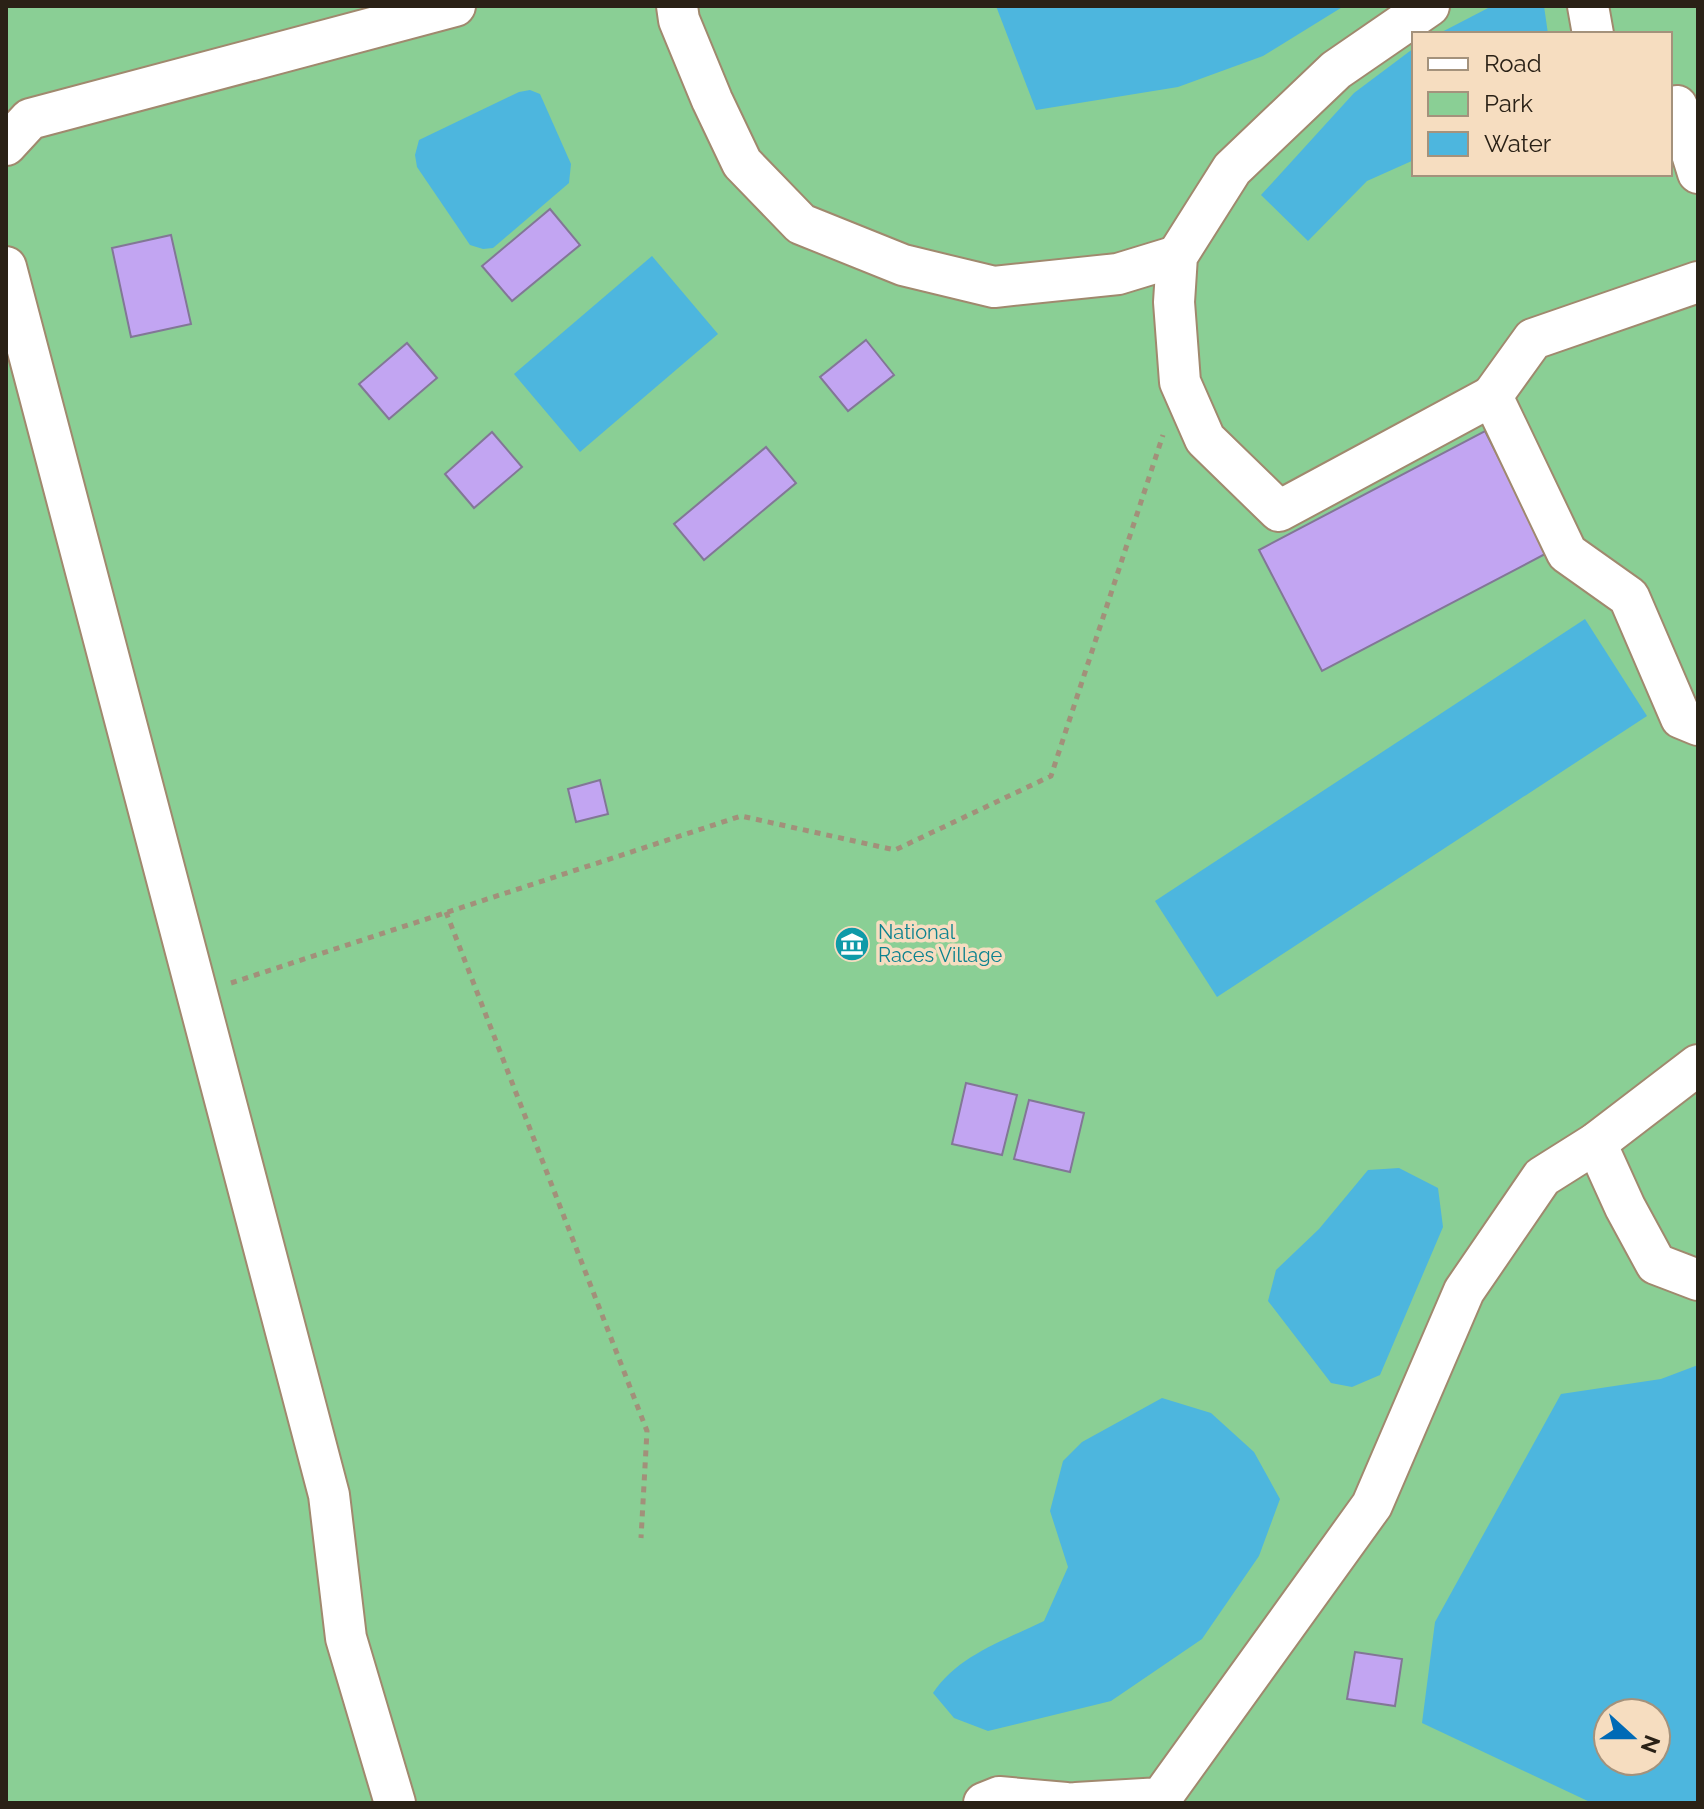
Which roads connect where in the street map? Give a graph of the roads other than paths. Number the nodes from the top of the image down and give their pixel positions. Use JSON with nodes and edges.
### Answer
{"nodes":[{"id":1,"x":455,"y":6,"type":"edge"},
{"id":2,"x":677,"y":6,"type":"edge"},
{"id":3,"x":1429,"y":6,"type":"edge"},
{"id":4,"x":1588,"y":6,"type":"edge"},
{"id":5,"x":1593,"y":32,"type":"edge"},
{"id":6,"x":1682,"y":102,"type":"edge"},
{"id":7,"x":6,"y":145,"type":"edge"},
{"id":8,"x":1698,"y":173,"type":"edge"},
{"id":9,"x":1177,"y":256,"type":"junction"},
{"id":10,"x":6,"y":267,"type":"edge"},
{"id":11,"x":1698,"y":282,"type":"edge"},
{"id":12,"x":1492,"y":396,"type":"junction"},
{"id":13,"x":1698,"y":725,"type":"edge"},
{"id":14,"x":1698,"y":1065,"type":"edge"},
{"id":15,"x":1596,"y":1143,"type":"junction"},
{"id":16,"x":1698,"y":1280,"type":"edge"},
{"id":17,"x":395,"y":1803,"type":"edge"},
{"id":18,"x":984,"y":1803,"type":"edge"},
{"id":19,"x":1066,"y":1803,"type":"edge"},
{"id":20,"x":1076,"y":1803,"type":"edge"}],
"edges":[{"from":1,"to":7,"type":"lane"},
{"from":2,"to":9,"type":"lane"},
{"from":3,"to":9,"type":"lane"},
{"from":4,"to":5,"type":"lane"},
{"from":6,"to":8,"type":"lane"},
{"from":9,"to":12,"type":"lane"},
{"from":10,"to":17,"type":"lane"},
{"from":11,"to":12,"type":"lane"},
{"from":12,"to":13,"type":"lane"},
{"from":14,"to":15,"type":"lane"},
{"from":15,"to":16,"type":"lane"},
{"from":15,"to":20,"type":"lane"},
{"from":18,"to":19,"type":"lane"}]}
